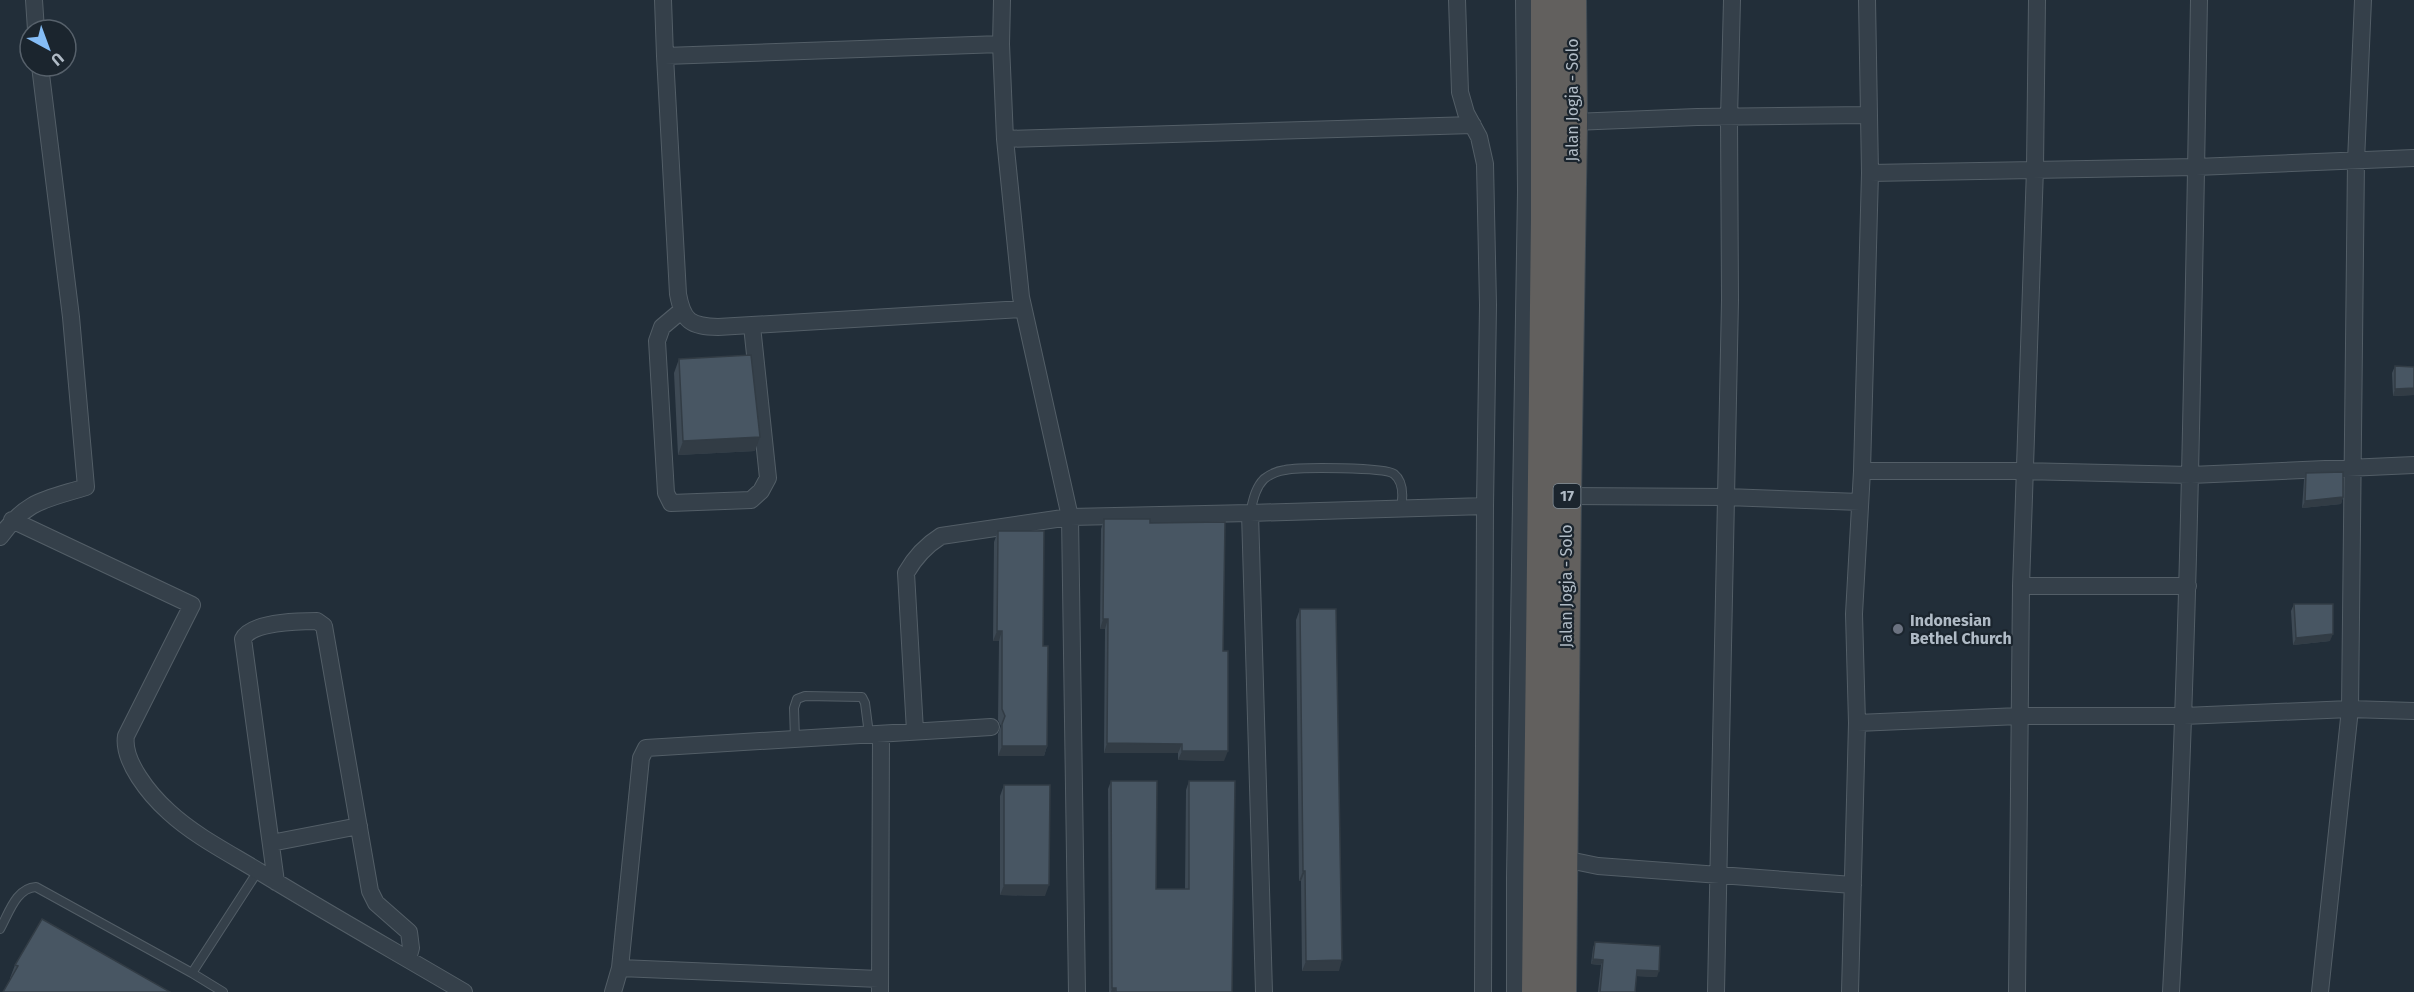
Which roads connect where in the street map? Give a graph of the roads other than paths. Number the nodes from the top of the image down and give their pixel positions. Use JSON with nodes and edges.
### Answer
{"nodes":[{"id":1,"x":34,"y":0,"type":"edge"},
{"id":2,"x":663,"y":0,"type":"edge"},
{"id":3,"x":1002,"y":0,"type":"edge"},
{"id":4,"x":1457,"y":0,"type":"edge"},
{"id":5,"x":1524,"y":0,"type":"edge"},
{"id":6,"x":1545,"y":0,"type":"edge"},
{"id":7,"x":1572,"y":0,"type":"edge"},
{"id":8,"x":1732,"y":0,"type":"edge"},
{"id":9,"x":1867,"y":0,"type":"edge"},
{"id":10,"x":2037,"y":0,"type":"edge"},
{"id":11,"x":2199,"y":0,"type":"edge"},
{"id":12,"x":2363,"y":0,"type":"edge"},
{"id":13,"x":35,"y":18,"type":"edge"},
{"id":14,"x":1001,"y":44,"type":"junction"},
{"id":15,"x":664,"y":56,"type":"junction"},
{"id":16,"x":41,"y":78,"type":"edge"},
{"id":17,"x":1868,"y":116,"type":"junction"},
{"id":18,"x":1729,"y":118,"type":"junction"},
{"id":19,"x":1573,"y":122,"type":"junction"},
{"id":20,"x":1473,"y":125,"type":"junction"},
{"id":21,"x":1535,"y":131,"type":"junction"},
{"id":22,"x":1005,"y":139,"type":"junction"},
{"id":23,"x":2414,"y":158,"type":"edge"},
{"id":24,"x":2356,"y":161,"type":"junction"},
{"id":25,"x":2196,"y":167,"type":"junction"},
{"id":26,"x":2035,"y":168,"type":"junction"},
{"id":27,"x":1870,"y":173,"type":"junction"},
{"id":28,"x":1023,"y":309,"type":"junction"},
{"id":29,"x":681,"y":311,"type":"junction"},
{"id":30,"x":752,"y":326,"type":"junction"},
{"id":31,"x":2414,"y":465,"type":"edge"},
{"id":32,"x":2352,"y":466,"type":"junction"},
{"id":33,"x":1862,"y":471,"type":"junction"},
{"id":34,"x":2024,"y":471,"type":"junction"},
{"id":35,"x":2191,"y":475,"type":"junction"},
{"id":36,"x":1566,"y":496,"type":"junction"},
{"id":37,"x":1726,"y":497,"type":"junction"},
{"id":38,"x":1860,"y":502,"type":"junction"},
{"id":39,"x":1485,"y":506,"type":"junction"},
{"id":40,"x":1401,"y":508,"type":"junction"},
{"id":41,"x":1250,"y":513,"type":"junction"},
{"id":42,"x":1070,"y":517,"type":"junction"},
{"id":43,"x":12,"y":520,"type":"junction"},
{"id":44,"x":0,"y":537,"type":"edge"},
{"id":45,"x":2022,"y":586,"type":"junction"},
{"id":46,"x":2188,"y":586,"type":"junction"},
{"id":47,"x":2349,"y":709,"type":"junction"},
{"id":48,"x":2414,"y":711,"type":"edge"},
{"id":49,"x":2019,"y":716,"type":"junction"},
{"id":50,"x":2184,"y":716,"type":"junction"},
{"id":51,"x":1857,"y":723,"type":"junction"},
{"id":52,"x":991,"y":727,"type":"dead end"},
{"id":53,"x":915,"y":731,"type":"junction"},
{"id":54,"x":875,"y":734,"type":"junction"},
{"id":55,"x":795,"y":739,"type":"junction"},
{"id":56,"x":359,"y":826,"type":"junction"},
{"id":57,"x":271,"y":843,"type":"junction"},
{"id":58,"x":1564,"y":859,"type":"junction"},
{"id":59,"x":258,"y":871,"type":"junction"},
{"id":60,"x":1718,"y":874,"type":"junction"},
{"id":61,"x":276,"y":882,"type":"junction"},
{"id":62,"x":1853,"y":885,"type":"junction"},
{"id":63,"x":0,"y":929,"type":"edge"},
{"id":64,"x":408,"y":959,"type":"junction"},
{"id":65,"x":620,"y":968,"type":"junction"},
{"id":66,"x":192,"y":972,"type":"junction"},
{"id":67,"x":880,"y":985,"type":"edge"},
{"id":68,"x":223,"y":992,"type":"edge"},
{"id":69,"x":464,"y":992,"type":"edge"},
{"id":70,"x":613,"y":992,"type":"edge"},
{"id":71,"x":1077,"y":992,"type":"edge"},
{"id":72,"x":1264,"y":992,"type":"edge"},
{"id":73,"x":1483,"y":992,"type":"edge"},
{"id":74,"x":1515,"y":992,"type":"edge"},
{"id":75,"x":1536,"y":992,"type":"edge"},
{"id":76,"x":1562,"y":992,"type":"edge"},
{"id":77,"x":1716,"y":992,"type":"edge"},
{"id":78,"x":1850,"y":992,"type":"edge"},
{"id":79,"x":2017,"y":992,"type":"edge"},
{"id":80,"x":2171,"y":992,"type":"edge"},
{"id":81,"x":2320,"y":992,"type":"edge"}],
"edges":[{"from":1,"to":13,"type":"street"},
{"from":2,"to":15,"type":"street"},
{"from":3,"to":14,"type":"street"},
{"from":4,"to":20,"type":"street"},
{"from":5,"to":21,"type":"street"},
{"from":6,"to":21,"type":"highway","name":"Jalan Jogja - Solo","number":"17"},
{"from":7,"to":19,"type":"highway","name":"Jalan Jogja - Solo","number":"17"},
{"from":8,"to":18,"type":"street"},
{"from":9,"to":17,"type":"street"},
{"from":10,"to":26,"type":"street"},
{"from":11,"to":25,"type":"street"},
{"from":12,"to":24,"type":"street"},
{"from":14,"to":15,"type":"street"},
{"from":14,"to":22,"type":"street"},
{"from":15,"to":29,"type":"street"},
{"from":16,"to":43,"type":"street"},
{"from":17,"to":18,"type":"street"},
{"from":17,"to":27,"type":"street"},
{"from":18,"to":19,"type":"street"},
{"from":18,"to":37,"type":"street"},
{"from":19,"to":36,"type":"highway","name":"Jalan Jogja - Solo","number":"17"},
{"from":20,"to":22,"type":"street"},
{"from":20,"to":39,"type":"street"},
{"from":21,"to":74,"type":"street"},
{"from":21,"to":75,"type":"highway","name":"Jalan Jogja - Solo","number":"17"},
{"from":22,"to":28,"type":"street"},
{"from":23,"to":24,"type":"street"},
{"from":24,"to":25,"type":"street"},
{"from":24,"to":32,"type":"street"},
{"from":25,"to":26,"type":"street"},
{"from":25,"to":35,"type":"street"},
{"from":26,"to":27,"type":"street"},
{"from":26,"to":34,"type":"street"},
{"from":27,"to":33,"type":"street"},
{"from":28,"to":30,"type":"street"},
{"from":28,"to":42,"type":"street"},
{"from":29,"to":30,"type":"street"},
{"from":29,"to":30,"type":"street"},
{"from":31,"to":32,"type":"street"},
{"from":32,"to":35,"type":"street"},
{"from":32,"to":47,"type":"street"},
{"from":33,"to":34,"type":"street"},
{"from":33,"to":38,"type":"street"},
{"from":34,"to":35,"type":"street"},
{"from":34,"to":45,"type":"street"},
{"from":35,"to":46,"type":"street"},
{"from":36,"to":37,"type":"street"},
{"from":36,"to":58,"type":"highway","name":"Jalan Jogja - Solo","number":"17"},
{"from":37,"to":38,"type":"street"},
{"from":37,"to":60,"type":"street"},
{"from":38,"to":51,"type":"street"},
{"from":39,"to":40,"type":"street"},
{"from":39,"to":73,"type":"street"},
{"from":40,"to":41,"type":"street"},
{"from":40,"to":41,"type":"lane"},
{"from":41,"to":42,"type":"street"},
{"from":41,"to":72,"type":"street"},
{"from":42,"to":53,"type":"street"},
{"from":42,"to":71,"type":"street"},
{"from":43,"to":44,"type":"street"},
{"from":43,"to":59,"type":"street"},
{"from":45,"to":46,"type":"street"},
{"from":45,"to":49,"type":"street"},
{"from":46,"to":50,"type":"street"},
{"from":47,"to":48,"type":"street"},
{"from":47,"to":50,"type":"street"},
{"from":47,"to":81,"type":"street"},
{"from":49,"to":50,"type":"street"},
{"from":49,"to":51,"type":"street"},
{"from":49,"to":79,"type":"street"},
{"from":50,"to":80,"type":"street"},
{"from":51,"to":62,"type":"street"},
{"from":52,"to":53,"type":"street"},
{"from":53,"to":54,"type":"street"},
{"from":54,"to":55,"type":"street"},
{"from":54,"to":55,"type":"lane"},
{"from":54,"to":67,"type":"street"},
{"from":55,"to":65,"type":"street"},
{"from":56,"to":57,"type":"street"},
{"from":56,"to":57,"type":"street"},
{"from":56,"to":64,"type":"street"},
{"from":57,"to":61,"type":"street"},
{"from":58,"to":60,"type":"street"},
{"from":58,"to":76,"type":"highway","name":"Jalan Jogja - Solo","number":"17"},
{"from":59,"to":61,"type":"street"},
{"from":59,"to":66,"type":"lane"},
{"from":60,"to":62,"type":"street"},
{"from":60,"to":77,"type":"street"},
{"from":61,"to":64,"type":"street"},
{"from":62,"to":78,"type":"street"},
{"from":63,"to":66,"type":"lane"},
{"from":64,"to":69,"type":"street"},
{"from":65,"to":67,"type":"street"},
{"from":65,"to":70,"type":"street"},
{"from":66,"to":68,"type":"lane"}]}
